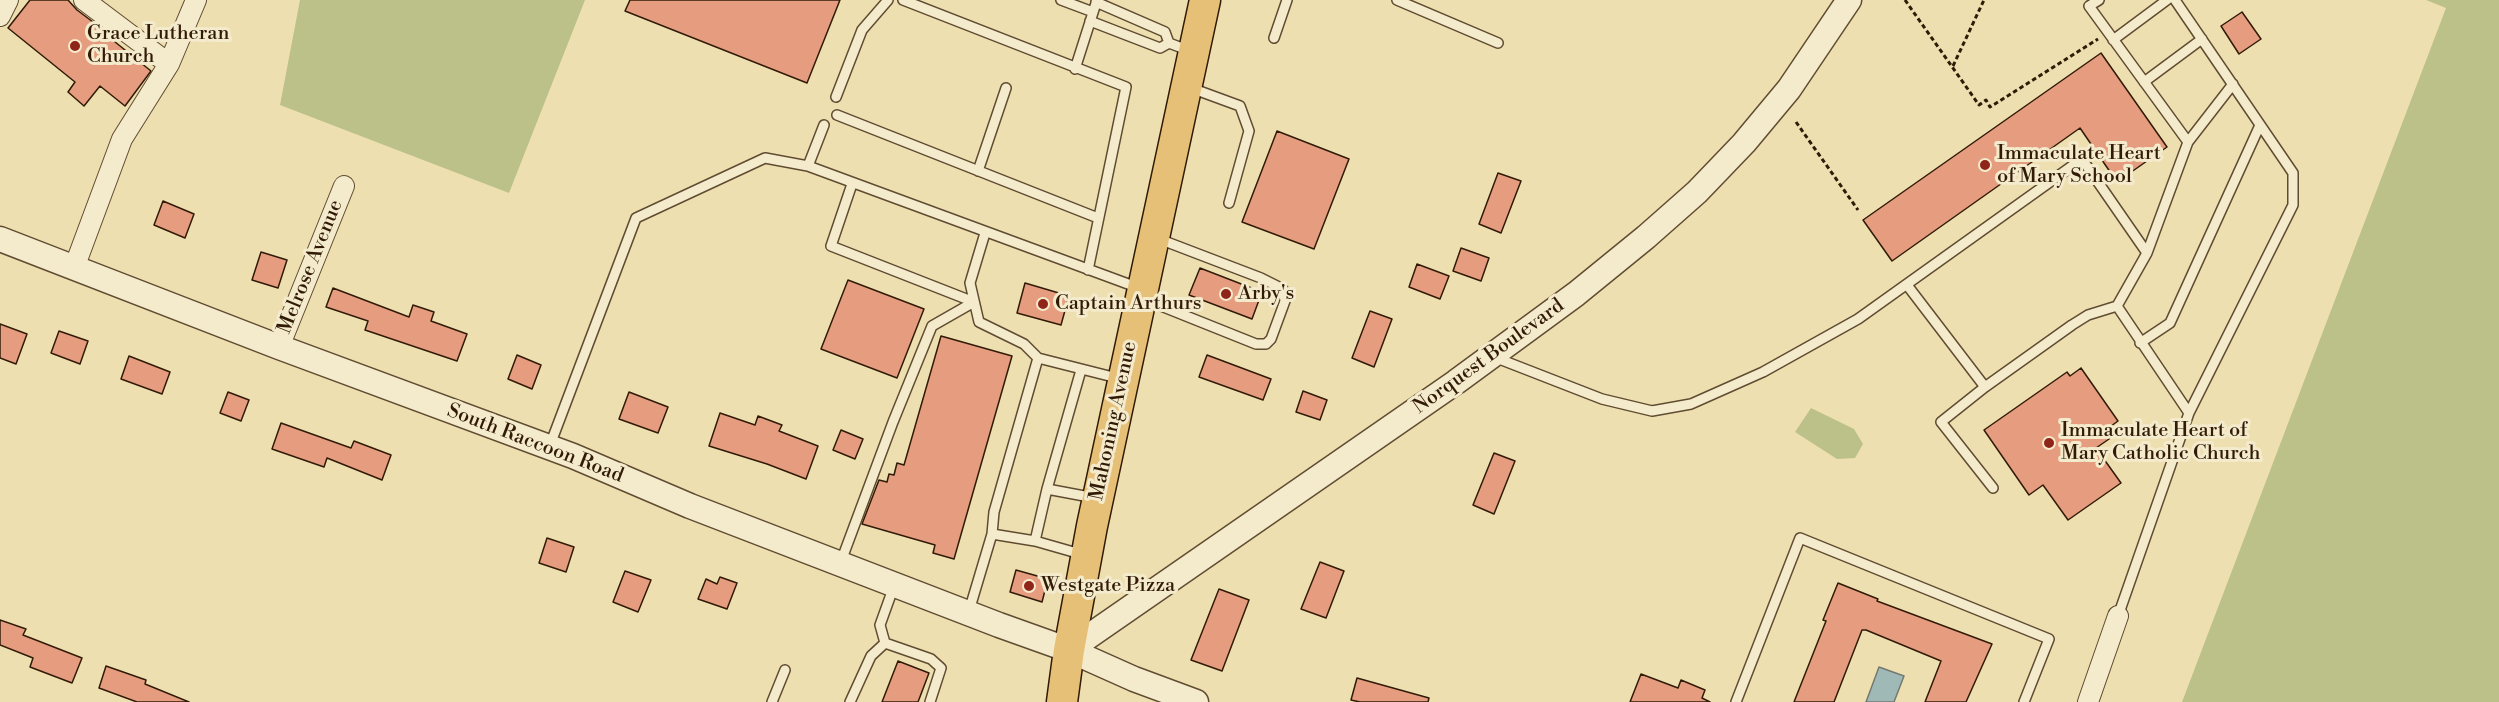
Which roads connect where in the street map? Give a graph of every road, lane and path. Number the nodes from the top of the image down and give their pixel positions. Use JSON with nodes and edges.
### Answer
{"nodes":[{"id":1,"x":8,"y":0,"type":"edge"},
{"id":2,"x":84,"y":0,"type":"edge"},
{"id":3,"x":196,"y":0,"type":"edge"},
{"id":4,"x":888,"y":0,"type":"edge"},
{"id":5,"x":903,"y":0,"type":"edge"},
{"id":6,"x":1061,"y":0,"type":"edge"},
{"id":7,"x":1205,"y":0,"type":"edge"},
{"id":8,"x":1287,"y":0,"type":"edge"},
{"id":9,"x":1397,"y":0,"type":"edge"},
{"id":10,"x":1850,"y":0,"type":"edge"},
{"id":11,"x":1905,"y":0,"type":"edge"},
{"id":12,"x":1984,"y":0,"type":"edge"},
{"id":13,"x":2099,"y":0,"type":"edge"},
{"id":14,"x":2167,"y":0,"type":"edge"},
{"id":15,"x":2175,"y":0,"type":"edge"},
{"id":16,"x":1094,"y":9,"type":"edge"},
{"id":17,"x":0,"y":16,"type":"edge"},
{"id":18,"x":2111,"y":36,"type":"junction"},
{"id":19,"x":1274,"y":38,"type":"dead end"},
{"id":20,"x":2202,"y":39,"type":"junction"},
{"id":21,"x":1498,"y":43,"type":"dead end"},
{"id":22,"x":1182,"y":47,"type":"junction"},
{"id":23,"x":169,"y":64,"type":"junction"},
{"id":24,"x":1953,"y":68,"type":"junction"},
{"id":25,"x":1075,"y":69,"type":"junction"},
{"id":26,"x":2144,"y":82,"type":"junction"},
{"id":27,"x":2233,"y":84,"type":"junction"},
{"id":28,"x":1186,"y":87,"type":"junction"},
{"id":29,"x":1006,"y":88,"type":"dead end"},
{"id":30,"x":836,"y":97,"type":"dead end"},
{"id":31,"x":837,"y":115,"type":"dead end"},
{"id":32,"x":1796,"y":122,"type":"dead end"},
{"id":33,"x":824,"y":125,"type":"dead end"},
{"id":34,"x":2260,"y":125,"type":"junction"},
{"id":35,"x":2188,"y":142,"type":"junction"},
{"id":36,"x":808,"y":166,"type":"junction"},
{"id":37,"x":978,"y":171,"type":"junction"},
{"id":38,"x":852,"y":184,"type":"junction"},
{"id":39,"x":344,"y":186,"type":"dead end"},
{"id":40,"x":1229,"y":203,"type":"dead end"},
{"id":41,"x":1858,"y":210,"type":"dead end"},
{"id":42,"x":1098,"y":218,"type":"junction"},
{"id":43,"x":984,"y":233,"type":"junction"},
{"id":44,"x":1154,"y":237,"type":"junction"},
{"id":45,"x":0,"y":239,"type":"edge"},
{"id":46,"x":2147,"y":253,"type":"junction"},
{"id":47,"x":74,"y":268,"type":"junction"},
{"id":48,"x":1088,"y":270,"type":"junction"},
{"id":49,"x":1907,"y":285,"type":"junction"},
{"id":50,"x":1142,"y":294,"type":"junction"},
{"id":51,"x":974,"y":302,"type":"junction"},
{"id":52,"x":2117,"y":306,"type":"junction"},
{"id":53,"x":2140,"y":343,"type":"junction"},
{"id":54,"x":279,"y":347,"type":"junction"},
{"id":55,"x":1491,"y":356,"type":"junction"},
{"id":56,"x":1038,"y":358,"type":"junction"},
{"id":57,"x":1081,"y":370,"type":"junction"},
{"id":58,"x":1123,"y":380,"type":"junction"},
{"id":59,"x":1985,"y":387,"type":"junction"},
{"id":60,"x":2189,"y":413,"type":"junction"},
{"id":61,"x":549,"y":447,"type":"junction"},
{"id":62,"x":1993,"y":488,"type":"dead end"},
{"id":63,"x":1047,"y":489,"type":"junction"},
{"id":64,"x":1098,"y":498,"type":"junction"},
{"id":65,"x":992,"y":534,"type":"junction"},
{"id":66,"x":1035,"y":541,"type":"junction"},
{"id":67,"x":1086,"y":555,"type":"junction"},
{"id":68,"x":840,"y":564,"type":"junction"},
{"id":69,"x":895,"y":585,"type":"junction"},
{"id":70,"x":968,"y":614,"type":"junction"},
{"id":71,"x":2118,"y":616,"type":"joint"},
{"id":72,"x":885,"y":644,"type":"junction"},
{"id":73,"x":1069,"y":650,"type":"junction"},
{"id":74,"x":785,"y":670,"type":"dead end"},
{"id":75,"x":772,"y":702,"type":"edge"},
{"id":76,"x":850,"y":702,"type":"edge"},
{"id":77,"x":930,"y":702,"type":"edge"},
{"id":78,"x":1062,"y":702,"type":"edge"},
{"id":79,"x":1196,"y":702,"type":"edge"},
{"id":80,"x":1736,"y":702,"type":"edge"},
{"id":81,"x":2024,"y":702,"type":"edge"},
{"id":82,"x":2088,"y":702,"type":"edge"}],
"edges":[{"from":1,"to":17,"type":"street"},
{"from":2,"to":23,"type":"street"},
{"from":3,"to":23,"type":"street"},
{"from":4,"to":30,"type":"lane"},
{"from":5,"to":25,"type":"lane"},
{"from":6,"to":16,"type":"lane"},
{"from":7,"to":22,"type":"main road","name":"Mahoning Avenue"},
{"from":8,"to":19,"type":"lane"},
{"from":9,"to":21,"type":"lane"},
{"from":10,"to":55,"type":"street","name":"Norquest Boulevard"},
{"from":11,"to":24,"type":"path"},
{"from":12,"to":24,"type":"path"},
{"from":13,"to":18,"type":"lane"},
{"from":14,"to":18,"type":"lane"},
{"from":15,"to":20,"type":"lane"},
{"from":16,"to":22,"type":"lane"},
{"from":16,"to":22,"type":"lane"},
{"from":16,"to":25,"type":"lane"},
{"from":18,"to":24,"type":"path"},
{"from":18,"to":26,"type":"lane"},
{"from":20,"to":26,"type":"lane"},
{"from":20,"to":27,"type":"lane"},
{"from":22,"to":28,"type":"main road","name":"Mahoning Avenue"},
{"from":23,"to":47,"type":"street"},
{"from":25,"to":42,"type":"lane"},
{"from":26,"to":35,"type":"lane"},
{"from":27,"to":34,"type":"lane"},
{"from":27,"to":35,"type":"lane"},
{"from":28,"to":40,"type":"lane"},
{"from":28,"to":44,"type":"main road","name":"Mahoning Avenue"},
{"from":29,"to":37,"type":"lane"},
{"from":31,"to":37,"type":"lane"},
{"from":32,"to":41,"type":"path"},
{"from":33,"to":36,"type":"lane"},
{"from":34,"to":53,"type":"lane"},
{"from":34,"to":60,"type":"lane"},
{"from":35,"to":46,"type":"lane"},
{"from":36,"to":38,"type":"lane"},
{"from":36,"to":61,"type":"lane"},
{"from":37,"to":42,"type":"lane"},
{"from":38,"to":43,"type":"lane"},
{"from":38,"to":51,"type":"lane"},
{"from":39,"to":54,"type":"street","name":"Melrose Avenue"},
{"from":42,"to":48,"type":"lane"},
{"from":43,"to":48,"type":"lane"},
{"from":43,"to":51,"type":"lane"},
{"from":44,"to":50,"type":"main road","name":"Mahoning Avenue"},
{"from":44,"to":50,"type":"lane"},
{"from":45,"to":47,"type":"street","name":"South Raccoon Road"},
{"from":46,"to":49,"type":"lane"},
{"from":46,"to":52,"type":"lane"},
{"from":47,"to":54,"type":"street","name":"South Raccoon Road"},
{"from":48,"to":50,"type":"lane"},
{"from":49,"to":55,"type":"lane"},
{"from":49,"to":59,"type":"lane"},
{"from":50,"to":58,"type":"main road","name":"Mahoning Avenue"},
{"from":51,"to":56,"type":"lane"},
{"from":51,"to":68,"type":"lane"},
{"from":52,"to":53,"type":"lane"},
{"from":52,"to":59,"type":"lane"},
{"from":53,"to":60,"type":"lane"},
{"from":54,"to":61,"type":"street","name":"South Raccoon Road"},
{"from":55,"to":73,"type":"street","name":"Norquest Boulevard"},
{"from":56,"to":57,"type":"lane"},
{"from":56,"to":65,"type":"lane"},
{"from":57,"to":58,"type":"lane"},
{"from":57,"to":63,"type":"lane"},
{"from":58,"to":64,"type":"main road","name":"Mahoning Avenue"},
{"from":59,"to":62,"type":"lane"},
{"from":60,"to":71,"type":"lane"},
{"from":61,"to":68,"type":"street","name":"South Raccoon Road"},
{"from":63,"to":64,"type":"lane"},
{"from":63,"to":66,"type":"lane"},
{"from":64,"to":67,"type":"main road","name":"Mahoning Avenue"},
{"from":65,"to":66,"type":"lane"},
{"from":65,"to":70,"type":"lane"},
{"from":66,"to":67,"type":"lane"},
{"from":67,"to":73,"type":"main road","name":"Mahoning Avenue"},
{"from":68,"to":69,"type":"street","name":"South Raccoon Road"},
{"from":69,"to":70,"type":"street","name":"South Raccoon Road"},
{"from":69,"to":72,"type":"lane"},
{"from":70,"to":73,"type":"street","name":"South Raccoon Road"},
{"from":71,"to":82,"type":"street"},
{"from":72,"to":76,"type":"lane"},
{"from":72,"to":77,"type":"lane"},
{"from":73,"to":78,"type":"main road","name":"Mahoning Avenue"},
{"from":73,"to":79,"type":"street","name":"South Raccoon Road"},
{"from":74,"to":75,"type":"lane"},
{"from":80,"to":81,"type":"lane"}]}
